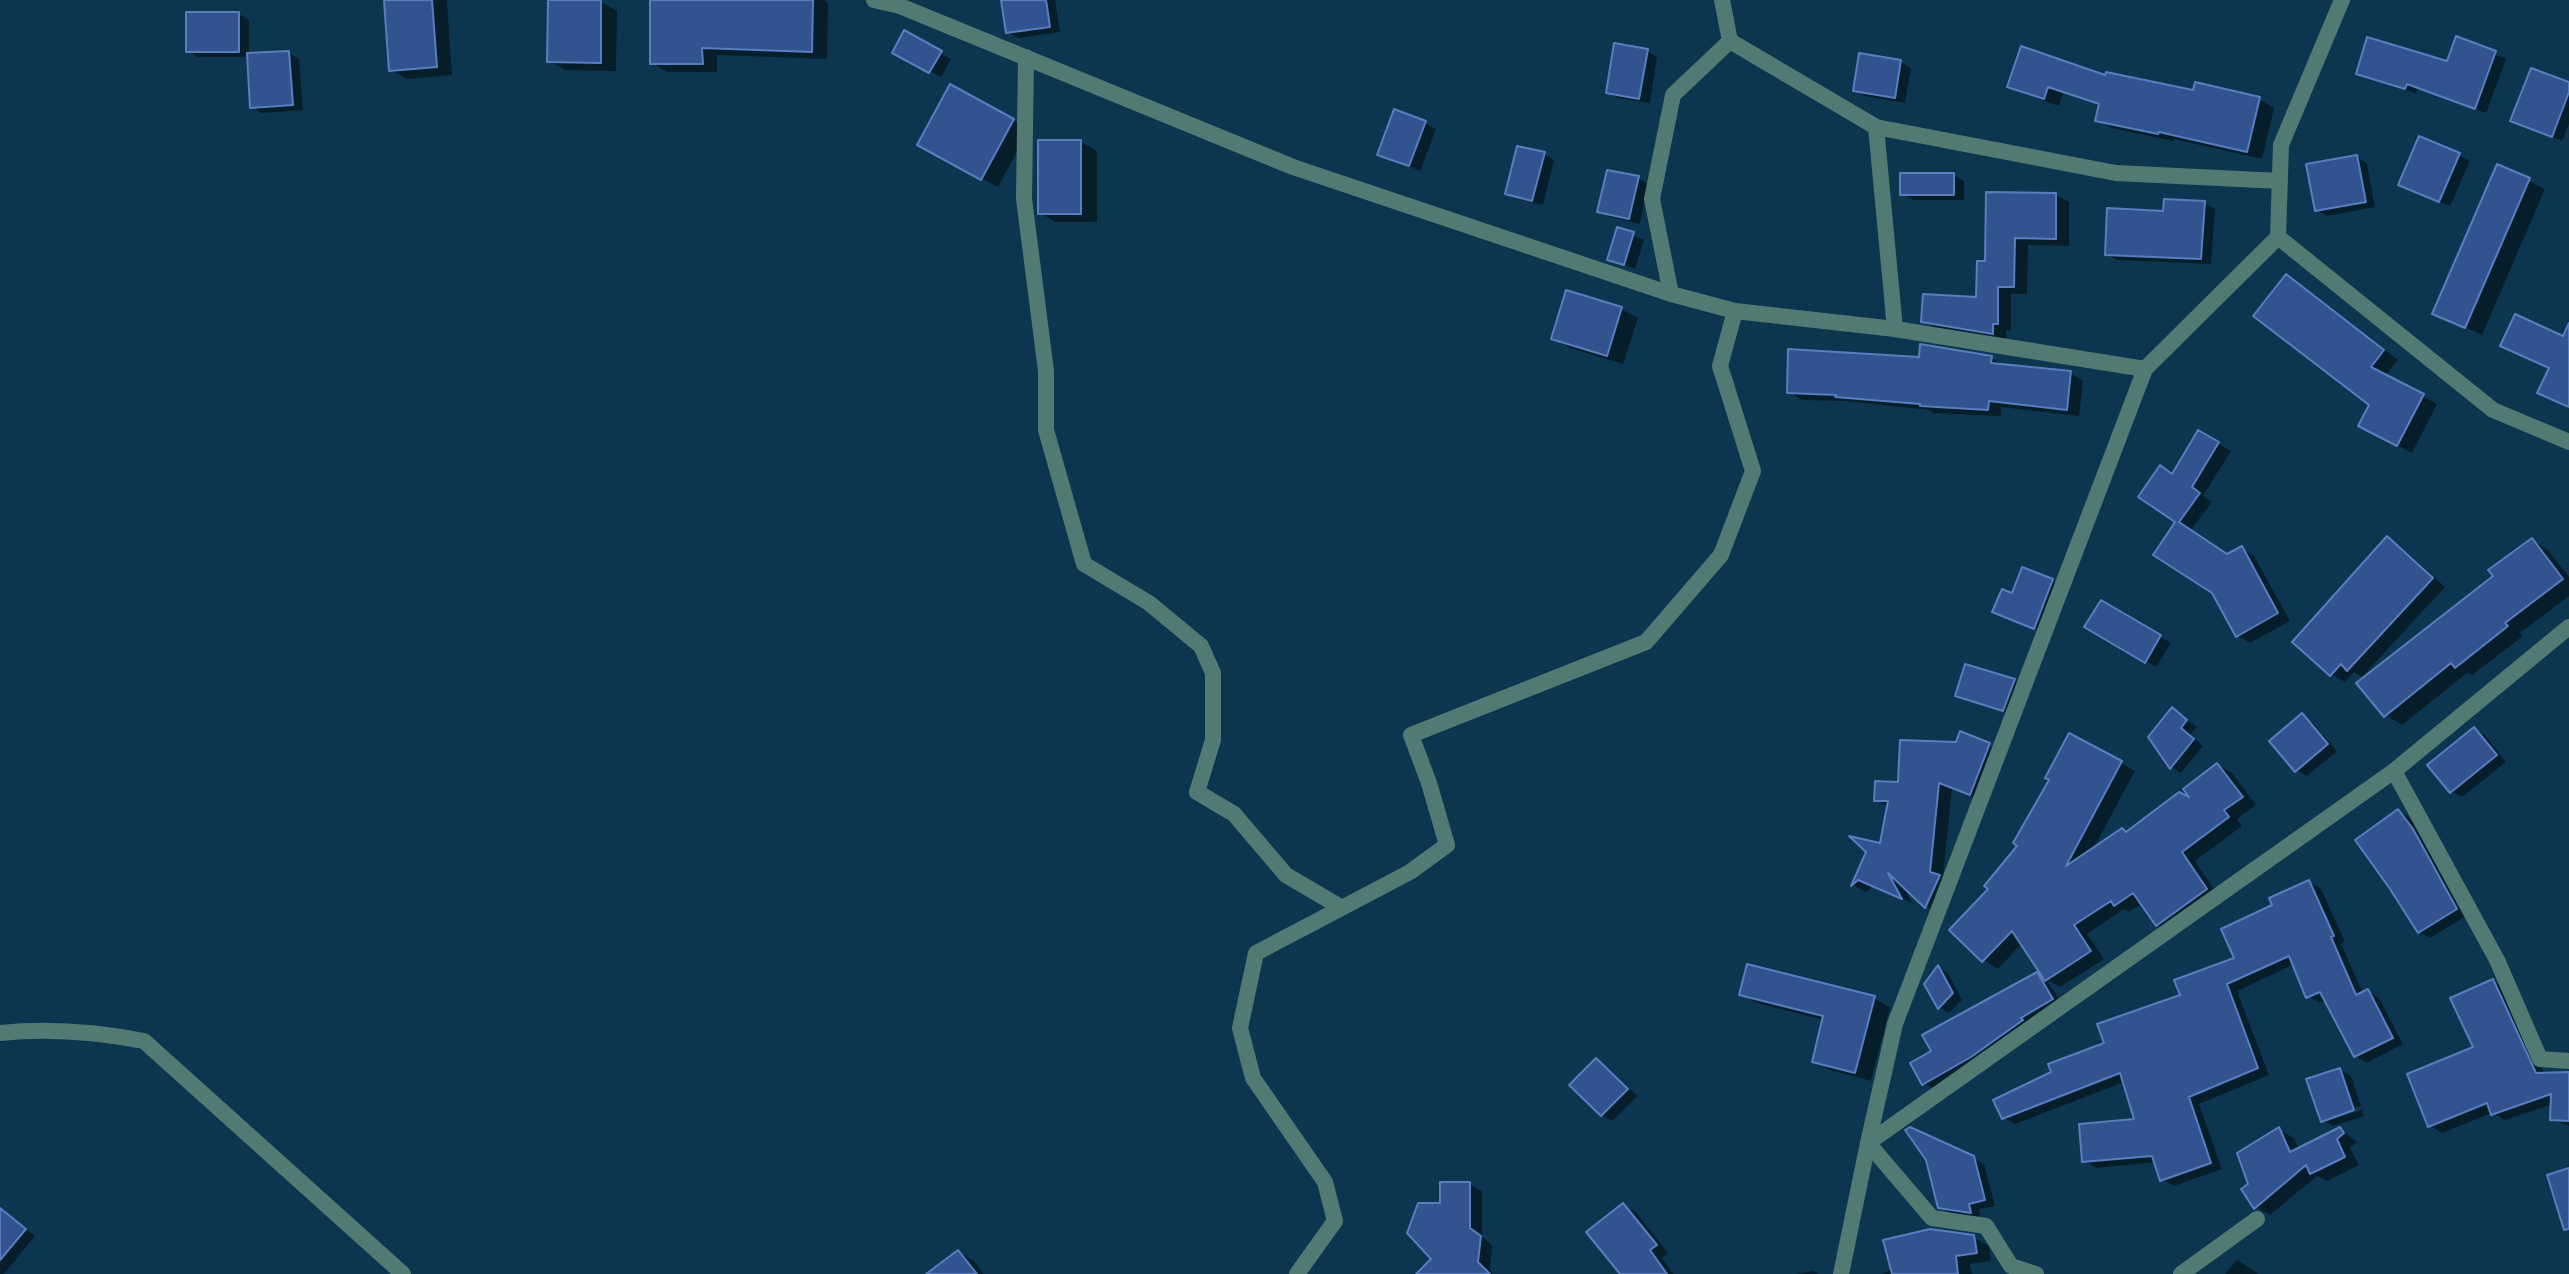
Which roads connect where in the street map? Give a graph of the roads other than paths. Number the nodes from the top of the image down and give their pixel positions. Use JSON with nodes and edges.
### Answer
{"nodes":[{"id":1,"x":874,"y":0,"type":"edge"},
{"id":2,"x":1722,"y":0,"type":"edge"},
{"id":3,"x":2342,"y":0,"type":"edge"},
{"id":4,"x":899,"y":3,"type":"edge"},
{"id":5,"x":1730,"y":41,"type":"junction"},
{"id":6,"x":1026,"y":57,"type":"junction"},
{"id":7,"x":1876,"y":127,"type":"junction"},
{"id":8,"x":2280,"y":181,"type":"junction"},
{"id":9,"x":2278,"y":237,"type":"junction"},
{"id":10,"x":1671,"y":294,"type":"junction"},
{"id":11,"x":1735,"y":311,"type":"junction"},
{"id":12,"x":1895,"y":329,"type":"junction"},
{"id":13,"x":2145,"y":369,"type":"junction"},
{"id":14,"x":2569,"y":442,"type":"edge"},
{"id":15,"x":2569,"y":627,"type":"edge"},
{"id":16,"x":2394,"y":771,"type":"junction"},
{"id":17,"x":1342,"y":908,"type":"junction"},
{"id":18,"x":0,"y":1033,"type":"edge"},
{"id":19,"x":2569,"y":1061,"type":"edge"},
{"id":20,"x":1868,"y":1143,"type":"junction"},
{"id":21,"x":2257,"y":1219,"type":"dead end"},
{"id":22,"x":403,"y":1274,"type":"edge"},
{"id":23,"x":1297,"y":1274,"type":"edge"},
{"id":24,"x":1841,"y":1274,"type":"edge"},
{"id":25,"x":2036,"y":1274,"type":"edge"},
{"id":26,"x":2181,"y":1274,"type":"edge"}],
"edges":[{"from":1,"to":4,"type":"street"},
{"from":2,"to":5,"type":"street"},
{"from":3,"to":8,"type":"street"},
{"from":4,"to":6,"type":"street"},
{"from":5,"to":7,"type":"street"},
{"from":5,"to":10,"type":"street"},
{"from":6,"to":10,"type":"street"},
{"from":6,"to":17,"type":"street"},
{"from":7,"to":8,"type":"street"},
{"from":7,"to":12,"type":"street"},
{"from":8,"to":9,"type":"street"},
{"from":9,"to":13,"type":"street"},
{"from":9,"to":14,"type":"street"},
{"from":10,"to":11,"type":"street"},
{"from":11,"to":12,"type":"street"},
{"from":11,"to":17,"type":"street"},
{"from":12,"to":13,"type":"street"},
{"from":13,"to":20,"type":"street"},
{"from":15,"to":16,"type":"street"},
{"from":16,"to":19,"type":"street"},
{"from":16,"to":20,"type":"street"},
{"from":17,"to":23,"type":"street"},
{"from":18,"to":22,"type":"street"},
{"from":20,"to":24,"type":"street"},
{"from":20,"to":25,"type":"street"},
{"from":21,"to":26,"type":"street"}]}
